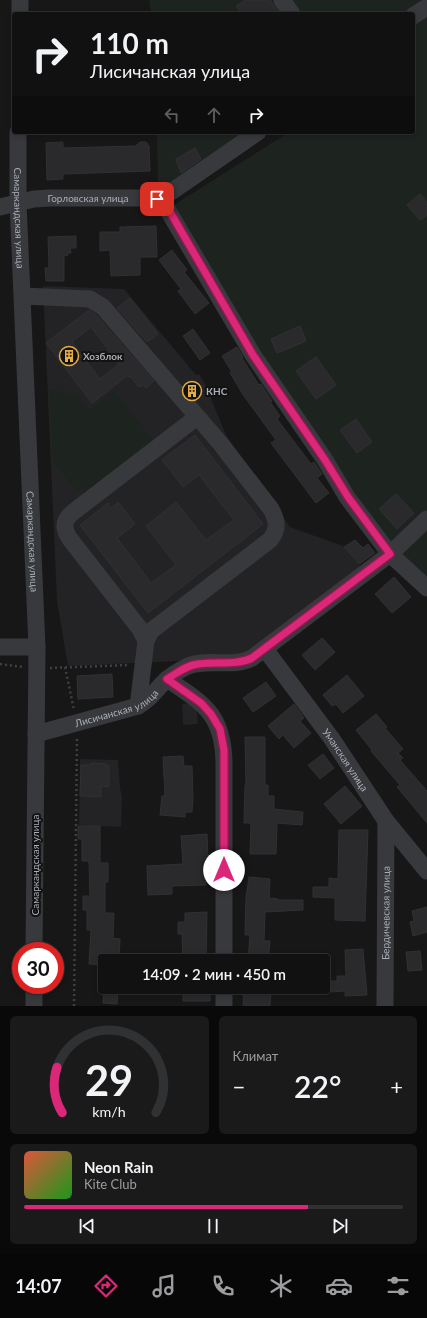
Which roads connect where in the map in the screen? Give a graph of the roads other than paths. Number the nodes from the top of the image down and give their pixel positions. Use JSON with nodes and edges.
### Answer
{"nodes":[{"id":1,"x":20,"y":0,"type":"edge"},
{"id":2,"x":282,"y":0,"type":"edge"},
{"id":3,"x":20,"y":12,"type":"edge"},
{"id":4,"x":291,"y":12,"type":"edge"},
{"id":5,"x":18,"y":134,"type":"edge"},
{"id":6,"x":255,"y":134,"type":"edge"},
{"id":7,"x":153,"y":198,"type":"junction"},
{"id":8,"x":18,"y":203,"type":"junction"},
{"id":9,"x":0,"y":207,"type":"edge"},
{"id":10,"x":22,"y":296,"type":"junction"},
{"id":11,"x":197,"y":418,"type":"junction"},
{"id":12,"x":427,"y":519,"type":"edge"},
{"id":13,"x":390,"y":554,"type":"junction"},
{"id":14,"x":427,"y":588,"type":"edge"},
{"id":15,"x":146,"y":640,"type":"junction"},
{"id":16,"x":0,"y":648,"type":"edge"},
{"id":17,"x":37,"y":648,"type":"junction"},
{"id":18,"x":265,"y":649,"type":"junction"},
{"id":19,"x":167,"y":679,"type":"junction"},
{"id":20,"x":138,"y":706,"type":"junction"},
{"id":21,"x":36,"y":734,"type":"junction"},
{"id":22,"x":386,"y":821,"type":"junction"},
{"id":23,"x":427,"y":871,"type":"edge"},
{"id":24,"x":34,"y":942,"type":"edge"},
{"id":25,"x":224,"y":954,"type":"edge"},
{"id":26,"x":34,"y":994,"type":"edge"},
{"id":27,"x":224,"y":994,"type":"edge"},
{"id":28,"x":34,"y":1006,"type":"edge"},
{"id":29,"x":224,"y":1006,"type":"edge"},
{"id":30,"x":385,"y":1006,"type":"edge"}],
"edges":[{"from":1,"to":3,"type":"street"},
{"from":2,"to":4,"type":"street"},
{"from":5,"to":8,"type":"street","name":"Самаркандская улица"},
{"from":6,"to":7,"type":"street","name":"Горловская улица"},
{"from":7,"to":8,"type":"street","name":"Горловская улица"},
{"from":7,"to":13,"type":"street"},
{"from":8,"to":9,"type":"street","name":"Горловская улица"},
{"from":8,"to":10,"type":"street","name":"Самаркандская улица"},
{"from":10,"to":11,"type":"street"},
{"from":10,"to":17,"type":"street","name":"Самаркандская улица"},
{"from":11,"to":15,"type":"street"},
{"from":11,"to":15,"type":"street"},
{"from":12,"to":13,"type":"street","name":"Лисичанская улица"},
{"from":13,"to":14,"type":"street"},
{"from":13,"to":18,"type":"street","name":"Лисичанская улица"},
{"from":15,"to":20,"type":"street"},
{"from":16,"to":17,"type":"street"},
{"from":17,"to":21,"type":"street","name":"Самаркандская улица"},
{"from":18,"to":19,"type":"street","name":"Лисичанская улица"},
{"from":18,"to":22,"type":"street","name":"Уманская улица"},
{"from":19,"to":20,"type":"street","name":"Лисичанская улица"},
{"from":19,"to":25,"type":"street"},
{"from":20,"to":21,"type":"street","name":"Лисичанская улица"},
{"from":21,"to":24,"type":"street","name":"Самаркандская улица"},
{"from":22,"to":23,"type":"street","name":"Уманская улица"},
{"from":22,"to":30,"type":"street","name":"Бердичевская улица"},
{"from":26,"to":28,"type":"street"},
{"from":27,"to":29,"type":"street"}]}
